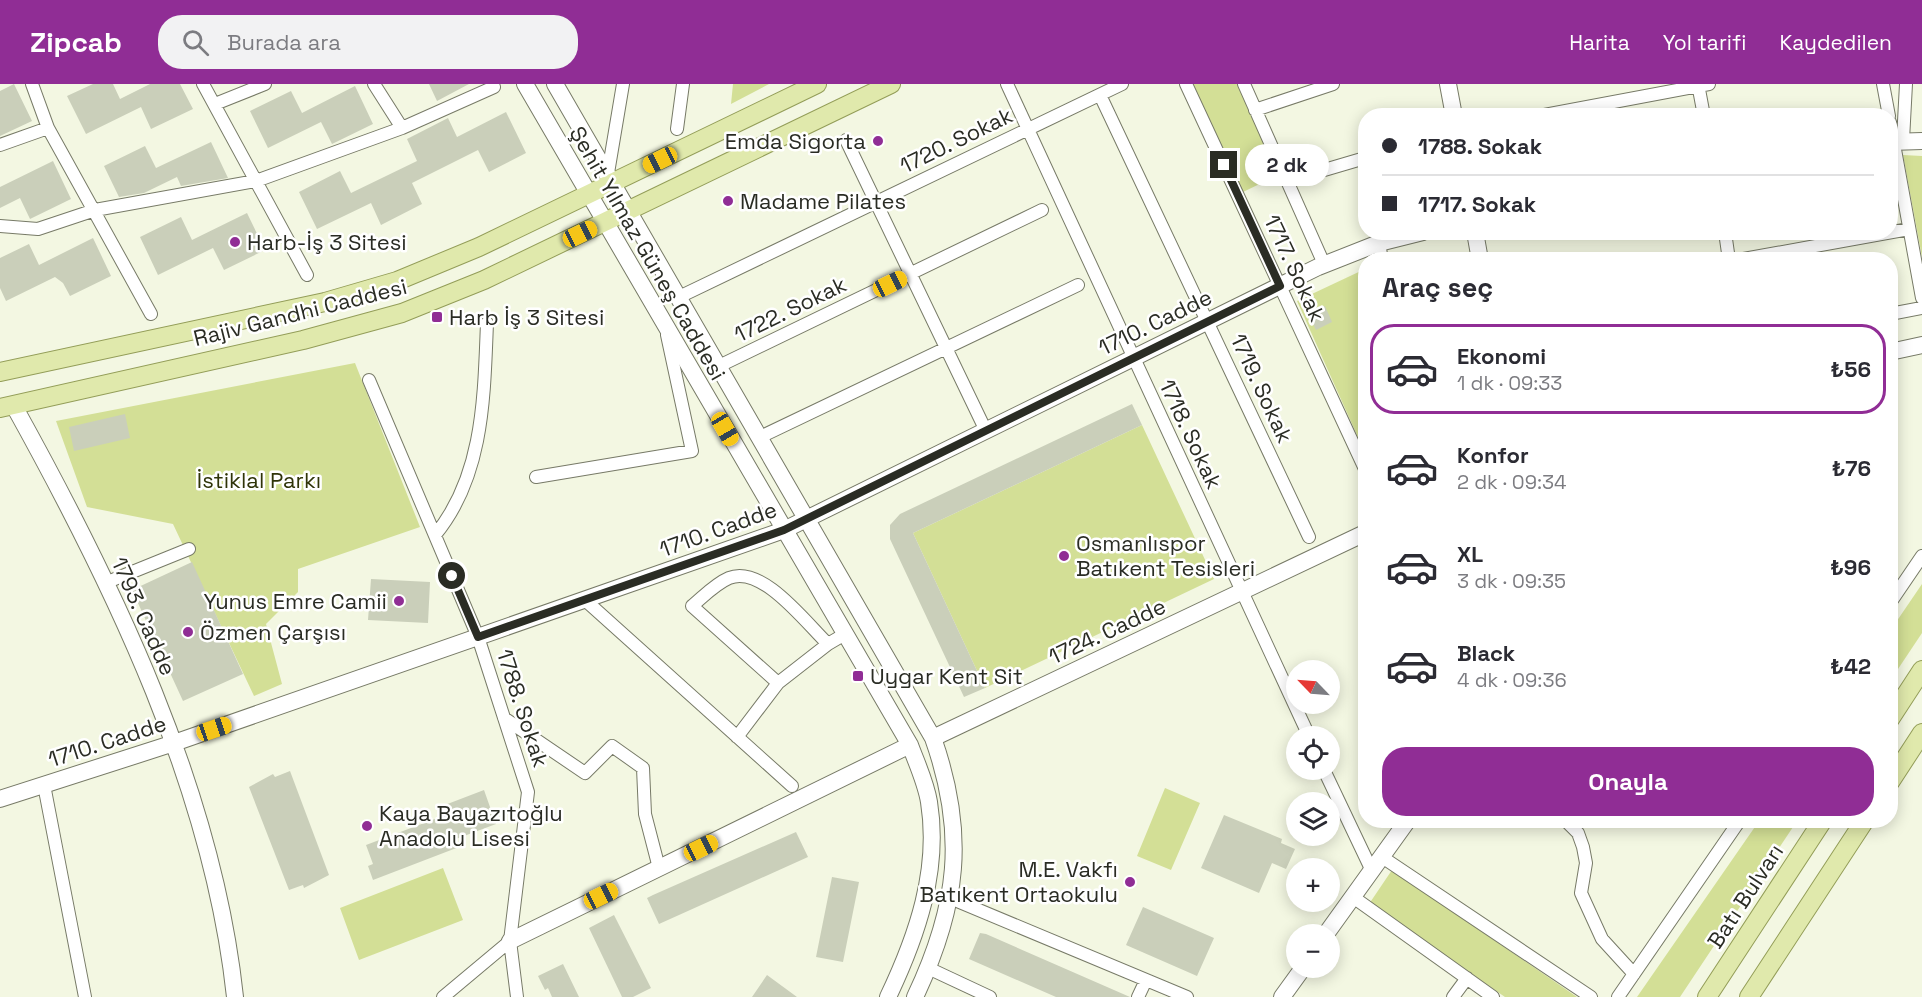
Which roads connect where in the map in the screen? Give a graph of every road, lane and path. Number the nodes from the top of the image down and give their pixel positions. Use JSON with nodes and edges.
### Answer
{"nodes":[{"id":1,"x":32,"y":84,"type":"edge"},
{"id":2,"x":203,"y":84,"type":"edge"},
{"id":3,"x":265,"y":84,"type":"edge"},
{"id":4,"x":374,"y":84,"type":"edge"},
{"id":5,"x":525,"y":84,"type":"edge"},
{"id":6,"x":555,"y":84,"type":"edge"},
{"id":7,"x":623,"y":84,"type":"edge"},
{"id":8,"x":683,"y":84,"type":"edge"},
{"id":9,"x":817,"y":84,"type":"edge"},
{"id":10,"x":891,"y":84,"type":"edge"},
{"id":11,"x":1007,"y":84,"type":"edge"},
{"id":12,"x":1122,"y":84,"type":"edge"},
{"id":13,"x":1186,"y":84,"type":"edge"},
{"id":14,"x":1244,"y":84,"type":"edge"},
{"id":15,"x":1332,"y":84,"type":"edge"},
{"id":16,"x":1448,"y":84,"type":"edge"},
{"id":17,"x":1883,"y":84,"type":"edge"},
{"id":18,"x":1906,"y":84,"type":"edge"},
{"id":19,"x":1702,"y":85,"type":"edge"},
{"id":20,"x":494,"y":87,"type":"dead end"},
{"id":21,"x":1100,"y":94,"type":"junction"},
{"id":22,"x":215,"y":104,"type":"junction"},
{"id":23,"x":1452,"y":108,"type":"edge"},
{"id":24,"x":1581,"y":108,"type":"edge"},
{"id":25,"x":1703,"y":108,"type":"edge"},
{"id":26,"x":1888,"y":108,"type":"edge"},
{"id":27,"x":1255,"y":110,"type":"junction"},
{"id":28,"x":48,"y":128,"type":"junction"},
{"id":29,"x":402,"y":129,"type":"junction"},
{"id":30,"x":677,"y":129,"type":"dead end"},
{"id":31,"x":1028,"y":129,"type":"junction"},
{"id":32,"x":1898,"y":130,"type":"edge"},
{"id":33,"x":846,"y":140,"type":"dead end"},
{"id":34,"x":1898,"y":141,"type":"edge"},
{"id":35,"x":1922,"y":141,"type":"edge"},
{"id":36,"x":0,"y":145,"type":"edge"},
{"id":37,"x":1898,"y":155,"type":"edge"},
{"id":38,"x":1358,"y":160,"type":"edge"},
{"id":39,"x":610,"y":178,"type":"junction"},
{"id":40,"x":256,"y":181,"type":"junction"},
{"id":41,"x":1287,"y":181,"type":"junction"},
{"id":42,"x":588,"y":195,"type":"junction"},
{"id":43,"x":876,"y":202,"type":"junction"},
{"id":44,"x":95,"y":210,"type":"junction"},
{"id":45,"x":628,"y":210,"type":"junction"},
{"id":46,"x":1042,"y":210,"type":"dead end"},
{"id":47,"x":604,"y":222,"type":"junction"},
{"id":48,"x":0,"y":226,"type":"edge"},
{"id":49,"x":1909,"y":229,"type":"junction"},
{"id":50,"x":1898,"y":231,"type":"edge"},
{"id":51,"x":1405,"y":240,"type":"edge"},
{"id":52,"x":1848,"y":240,"type":"edge"},
{"id":53,"x":1380,"y":251,"type":"edge"},
{"id":54,"x":1782,"y":252,"type":"edge"},
{"id":55,"x":1358,"y":256,"type":"edge"},
{"id":56,"x":1324,"y":264,"type":"junction"},
{"id":57,"x":307,"y":274,"type":"dead end"},
{"id":58,"x":911,"y":274,"type":"junction"},
{"id":59,"x":1078,"y":285,"type":"dead end"},
{"id":60,"x":1280,"y":286,"type":"junction"},
{"id":61,"x":679,"y":297,"type":"junction"},
{"id":62,"x":1922,"y":298,"type":"edge"},
{"id":63,"x":1922,"y":308,"type":"edge"},
{"id":64,"x":1898,"y":312,"type":"edge"},
{"id":65,"x":151,"y":314,"type":"dead end"},
{"id":66,"x":1207,"y":322,"type":"junction"},
{"id":67,"x":487,"y":323,"type":"dead end"},
{"id":68,"x":666,"y":328,"type":"junction"},
{"id":69,"x":1922,"y":345,"type":"edge"},
{"id":70,"x":946,"y":348,"type":"junction"},
{"id":71,"x":1898,"y":350,"type":"edge"},
{"id":72,"x":1133,"y":358,"type":"junction"},
{"id":73,"x":719,"y":366,"type":"junction"},
{"id":74,"x":0,"y":372,"type":"edge"},
{"id":75,"x":369,"y":380,"type":"dead end"},
{"id":76,"x":7,"y":407,"type":"edge"},
{"id":77,"x":986,"y":431,"type":"junction"},
{"id":78,"x":760,"y":437,"type":"junction"},
{"id":79,"x":1358,"y":454,"type":"edge"},
{"id":80,"x":536,"y":477,"type":"dead end"},
{"id":81,"x":807,"y":519,"type":"junction"},
{"id":82,"x":784,"y":530,"type":"junction"},
{"id":83,"x":435,"y":535,"type":"junction"},
{"id":84,"x":1358,"y":536,"type":"edge"},
{"id":85,"x":1309,"y":537,"type":"dead end"},
{"id":86,"x":189,"y":549,"type":"dead end"},
{"id":87,"x":1922,"y":556,"type":"edge"},
{"id":88,"x":105,"y":583,"type":"junction"},
{"id":89,"x":1898,"y":591,"type":"edge"},
{"id":90,"x":1241,"y":592,"type":"junction"},
{"id":91,"x":585,"y":600,"type":"junction"},
{"id":92,"x":845,"y":634,"type":"junction"},
{"id":93,"x":478,"y":637,"type":"junction"},
{"id":94,"x":828,"y":644,"type":"junction"},
{"id":95,"x":1922,"y":670,"type":"edge"},
{"id":96,"x":778,"y":684,"type":"junction"},
{"id":97,"x":1898,"y":707,"type":"edge"},
{"id":98,"x":504,"y":718,"type":"junction"},
{"id":99,"x":1304,"y":726,"type":"edge"},
{"id":100,"x":1922,"y":733,"type":"edge"},
{"id":101,"x":737,"y":737,"type":"junction"},
{"id":102,"x":933,"y":738,"type":"junction"},
{"id":103,"x":174,"y":743,"type":"junction"},
{"id":104,"x":910,"y":746,"type":"junction"},
{"id":105,"x":1898,"y":770,"type":"edge"},
{"id":106,"x":1329,"y":780,"type":"edge"},
{"id":107,"x":44,"y":785,"type":"junction"},
{"id":108,"x":792,"y":786,"type":"dead end"},
{"id":109,"x":0,"y":799,"type":"edge"},
{"id":110,"x":1402,"y":828,"type":"edge"},
{"id":111,"x":1573,"y":828,"type":"edge"},
{"id":112,"x":1734,"y":828,"type":"edge"},
{"id":113,"x":1818,"y":828,"type":"edge"},
{"id":114,"x":1860,"y":828,"type":"edge"},
{"id":115,"x":1382,"y":857,"type":"junction"},
{"id":116,"x":659,"y":868,"type":"junction"},
{"id":117,"x":1372,"y":871,"type":"junction"},
{"id":118,"x":1353,"y":897,"type":"junction"},
{"id":119,"x":950,"y":898,"type":"junction"},
{"id":120,"x":1333,"y":924,"type":"edge"},
{"id":121,"x":510,"y":941,"type":"junction"},
{"id":122,"x":928,"y":968,"type":"junction"},
{"id":123,"x":1634,"y":974,"type":"junction"},
{"id":124,"x":1296,"y":978,"type":"edge"},
{"id":125,"x":1467,"y":978,"type":"junction"},
{"id":126,"x":1146,"y":980,"type":"junction"},
{"id":127,"x":85,"y":997,"type":"edge"},
{"id":128,"x":235,"y":997,"type":"edge"},
{"id":129,"x":443,"y":997,"type":"edge"},
{"id":130,"x":517,"y":997,"type":"edge"},
{"id":131,"x":888,"y":997,"type":"edge"},
{"id":132,"x":915,"y":997,"type":"edge"},
{"id":133,"x":990,"y":997,"type":"edge"},
{"id":134,"x":1138,"y":997,"type":"edge"},
{"id":135,"x":1187,"y":997,"type":"edge"},
{"id":136,"x":1282,"y":997,"type":"edge"},
{"id":137,"x":1453,"y":997,"type":"edge"},
{"id":138,"x":1492,"y":997,"type":"edge"},
{"id":139,"x":1591,"y":997,"type":"edge"},
{"id":140,"x":1618,"y":997,"type":"edge"},
{"id":141,"x":1707,"y":997,"type":"edge"},
{"id":142,"x":1749,"y":997,"type":"edge"}],
"edges":[{"from":1,"to":28,"type":"street"},
{"from":2,"to":22,"type":"street"},
{"from":3,"to":22,"type":"street"},
{"from":4,"to":29,"type":"street"},
{"from":5,"to":42,"type":"street","name":"Şehit Yılmaz Güneş Caddesi"},
{"from":6,"to":39,"type":"street","name":"Şehit Yılmaz Güneş Caddesi"},
{"from":7,"to":39,"type":"street"},
{"from":8,"to":30,"type":"street"},
{"from":9,"to":39,"type":"main road","name":"Rajiv Gandhi Caddesi"},
{"from":10,"to":45,"type":"main road","name":"Rajiv Gandhi Caddesi"},
{"from":11,"to":31,"type":"street","name":"1718. Sokak"},
{"from":12,"to":21,"type":"street","name":"1720. Sokak"},
{"from":13,"to":60,"type":"street","name":"1717. Sokak"},
{"from":14,"to":27,"type":"street","name":"1717. Sokak"},
{"from":15,"to":27,"type":"street"},
{"from":16,"to":23,"type":"street"},
{"from":17,"to":26,"type":"street"},
{"from":18,"to":32,"type":"street"},
{"from":19,"to":24,"type":"street"},
{"from":19,"to":25,"type":"street"},
{"from":20,"to":29,"type":"street"},
{"from":21,"to":31,"type":"street","name":"1720. Sokak"},
{"from":21,"to":66,"type":"street","name":"1719. Sokak"},
{"from":22,"to":40,"type":"street"},
{"from":27,"to":41,"type":"street","name":"1717. Sokak"},
{"from":28,"to":36,"type":"street"},
{"from":28,"to":44,"type":"street"},
{"from":29,"to":40,"type":"street"},
{"from":31,"to":43,"type":"street","name":"1720. Sokak"},
{"from":31,"to":72,"type":"street","name":"1718. Sokak"},
{"from":33,"to":43,"type":"street"},
{"from":34,"to":35,"type":"street"},
{"from":37,"to":49,"type":"street"},
{"from":38,"to":41,"type":"street"},
{"from":39,"to":42,"type":"main road","name":"Rajiv Gandhi Caddesi"},
{"from":39,"to":45,"type":"street","name":"Şehit Yılmaz Güneş Caddesi"},
{"from":40,"to":44,"type":"street"},
{"from":40,"to":57,"type":"street"},
{"from":41,"to":56,"type":"street","name":"1717. Sokak"},
{"from":42,"to":47,"type":"street","name":"Şehit Yılmaz Güneş Caddesi"},
{"from":42,"to":74,"type":"main road","name":"Rajiv Gandhi Caddesi"},
{"from":43,"to":58,"type":"street"},
{"from":43,"to":61,"type":"street","name":"1720. Sokak"},
{"from":44,"to":48,"type":"street"},
{"from":44,"to":65,"type":"street"},
{"from":45,"to":47,"type":"main road","name":"Rajiv Gandhi Caddesi"},
{"from":45,"to":61,"type":"street","name":"Şehit Yılmaz Güneş Caddesi"},
{"from":46,"to":58,"type":"street","name":"1722. Sokak"},
{"from":47,"to":68,"type":"street","name":"Şehit Yılmaz Güneş Caddesi"},
{"from":47,"to":76,"type":"main road","name":"Rajiv Gandhi Caddesi"},
{"from":49,"to":50,"type":"street"},
{"from":49,"to":62,"type":"street"},
{"from":51,"to":53,"type":"street","name":"1710. Cadde"},
{"from":52,"to":54,"type":"street"},
{"from":55,"to":56,"type":"street","name":"1710. Cadde"},
{"from":56,"to":60,"type":"street","name":"1710. Cadde"},
{"from":58,"to":70,"type":"street"},
{"from":58,"to":73,"type":"street","name":"1722. Sokak"},
{"from":59,"to":70,"type":"street"},
{"from":60,"to":66,"type":"street","name":"1710. Cadde"},
{"from":60,"to":79,"type":"street","name":"1717. Sokak"},
{"from":61,"to":73,"type":"street","name":"Şehit Yılmaz Güneş Caddesi"},
{"from":63,"to":64,"type":"street"},
{"from":66,"to":72,"type":"street","name":"1710. Cadde"},
{"from":66,"to":85,"type":"street","name":"1719. Sokak"},
{"from":67,"to":83,"type":"street"},
{"from":68,"to":80,"type":"street"},
{"from":68,"to":82,"type":"street","name":"Şehit Yılmaz Güneş Caddesi"},
{"from":69,"to":71,"type":"street"},
{"from":70,"to":77,"type":"street"},
{"from":70,"to":78,"type":"street"},
{"from":72,"to":77,"type":"street","name":"1710. Cadde"},
{"from":72,"to":90,"type":"street","name":"1718. Sokak"},
{"from":73,"to":78,"type":"street","name":"Şehit Yılmaz Güneş Caddesi"},
{"from":75,"to":83,"type":"street","name":"1788. Sokak"},
{"from":76,"to":88,"type":"street","name":"1793. Cadde"},
{"from":77,"to":81,"type":"street","name":"1710. Cadde"},
{"from":78,"to":81,"type":"street","name":"Şehit Yılmaz Güneş Caddesi"},
{"from":81,"to":82,"type":"street","name":"1710. Cadde"},
{"from":81,"to":102,"type":"street","name":"Şehit Yılmaz Güneş Caddesi"},
{"from":82,"to":91,"type":"street","name":"1710. Cadde"},
{"from":82,"to":92,"type":"street","name":"Şehit Yılmaz Güneş Caddesi"},
{"from":83,"to":93,"type":"street","name":"1788. Sokak"},
{"from":84,"to":90,"type":"street","name":"1724. Cadde"},
{"from":86,"to":88,"type":"street"},
{"from":87,"to":89,"type":"street"},
{"from":88,"to":103,"type":"street","name":"1793. Cadde"},
{"from":90,"to":99,"type":"street","name":"1718. Sokak"},
{"from":90,"to":102,"type":"street","name":"1724. Cadde"},
{"from":91,"to":93,"type":"street","name":"1710. Cadde"},
{"from":91,"to":101,"type":"street"},
{"from":92,"to":94,"type":"street"},
{"from":92,"to":104,"type":"street","name":"Şehit Yılmaz Güneş Caddesi"},
{"from":93,"to":98,"type":"street","name":"1788. Sokak"},
{"from":93,"to":103,"type":"street","name":"1710. Cadde"},
{"from":94,"to":96,"type":"street"},
{"from":94,"to":96,"type":"street"},
{"from":95,"to":97,"type":"main road"},
{"from":96,"to":101,"type":"street"},
{"from":98,"to":116,"type":"street"},
{"from":98,"to":121,"type":"street","name":"1788. Sokak"},
{"from":100,"to":105,"type":"main road"},
{"from":101,"to":108,"type":"street"},
{"from":102,"to":119,"type":"street","name":"Şehit Yılmaz Güneş Caddesi"},
{"from":103,"to":107,"type":"street","name":"1710. Cadde"},
{"from":103,"to":128,"type":"street","name":"1793. Cadde"},
{"from":104,"to":116,"type":"street"},
{"from":104,"to":131,"type":"street","name":"Şehit Yılmaz Güneş Caddesi"},
{"from":106,"to":117,"type":"street"},
{"from":107,"to":109,"type":"street","name":"1710. Cadde"},
{"from":107,"to":127,"type":"street"},
{"from":110,"to":115,"type":"street"},
{"from":111,"to":123,"type":"street"},
{"from":112,"to":123,"type":"street"},
{"from":113,"to":141,"type":"main road","name":"Batı Bulvarı"},
{"from":114,"to":142,"type":"main road"},
{"from":115,"to":117,"type":"street"},
{"from":115,"to":139,"type":"street"},
{"from":116,"to":121,"type":"street"},
{"from":117,"to":118,"type":"street"},
{"from":118,"to":120,"type":"street"},
{"from":118,"to":125,"type":"street"},
{"from":119,"to":122,"type":"street","name":"Şehit Yılmaz Güneş Caddesi"},
{"from":119,"to":126,"type":"street"},
{"from":121,"to":129,"type":"street"},
{"from":121,"to":130,"type":"street","name":"1788. Sokak"},
{"from":122,"to":132,"type":"street","name":"Şehit Yılmaz Güneş Caddesi"},
{"from":122,"to":133,"type":"street"},
{"from":123,"to":140,"type":"street"},
{"from":124,"to":136,"type":"street"},
{"from":125,"to":137,"type":"street"},
{"from":125,"to":138,"type":"street"},
{"from":126,"to":134,"type":"street"},
{"from":126,"to":135,"type":"street"}]}
